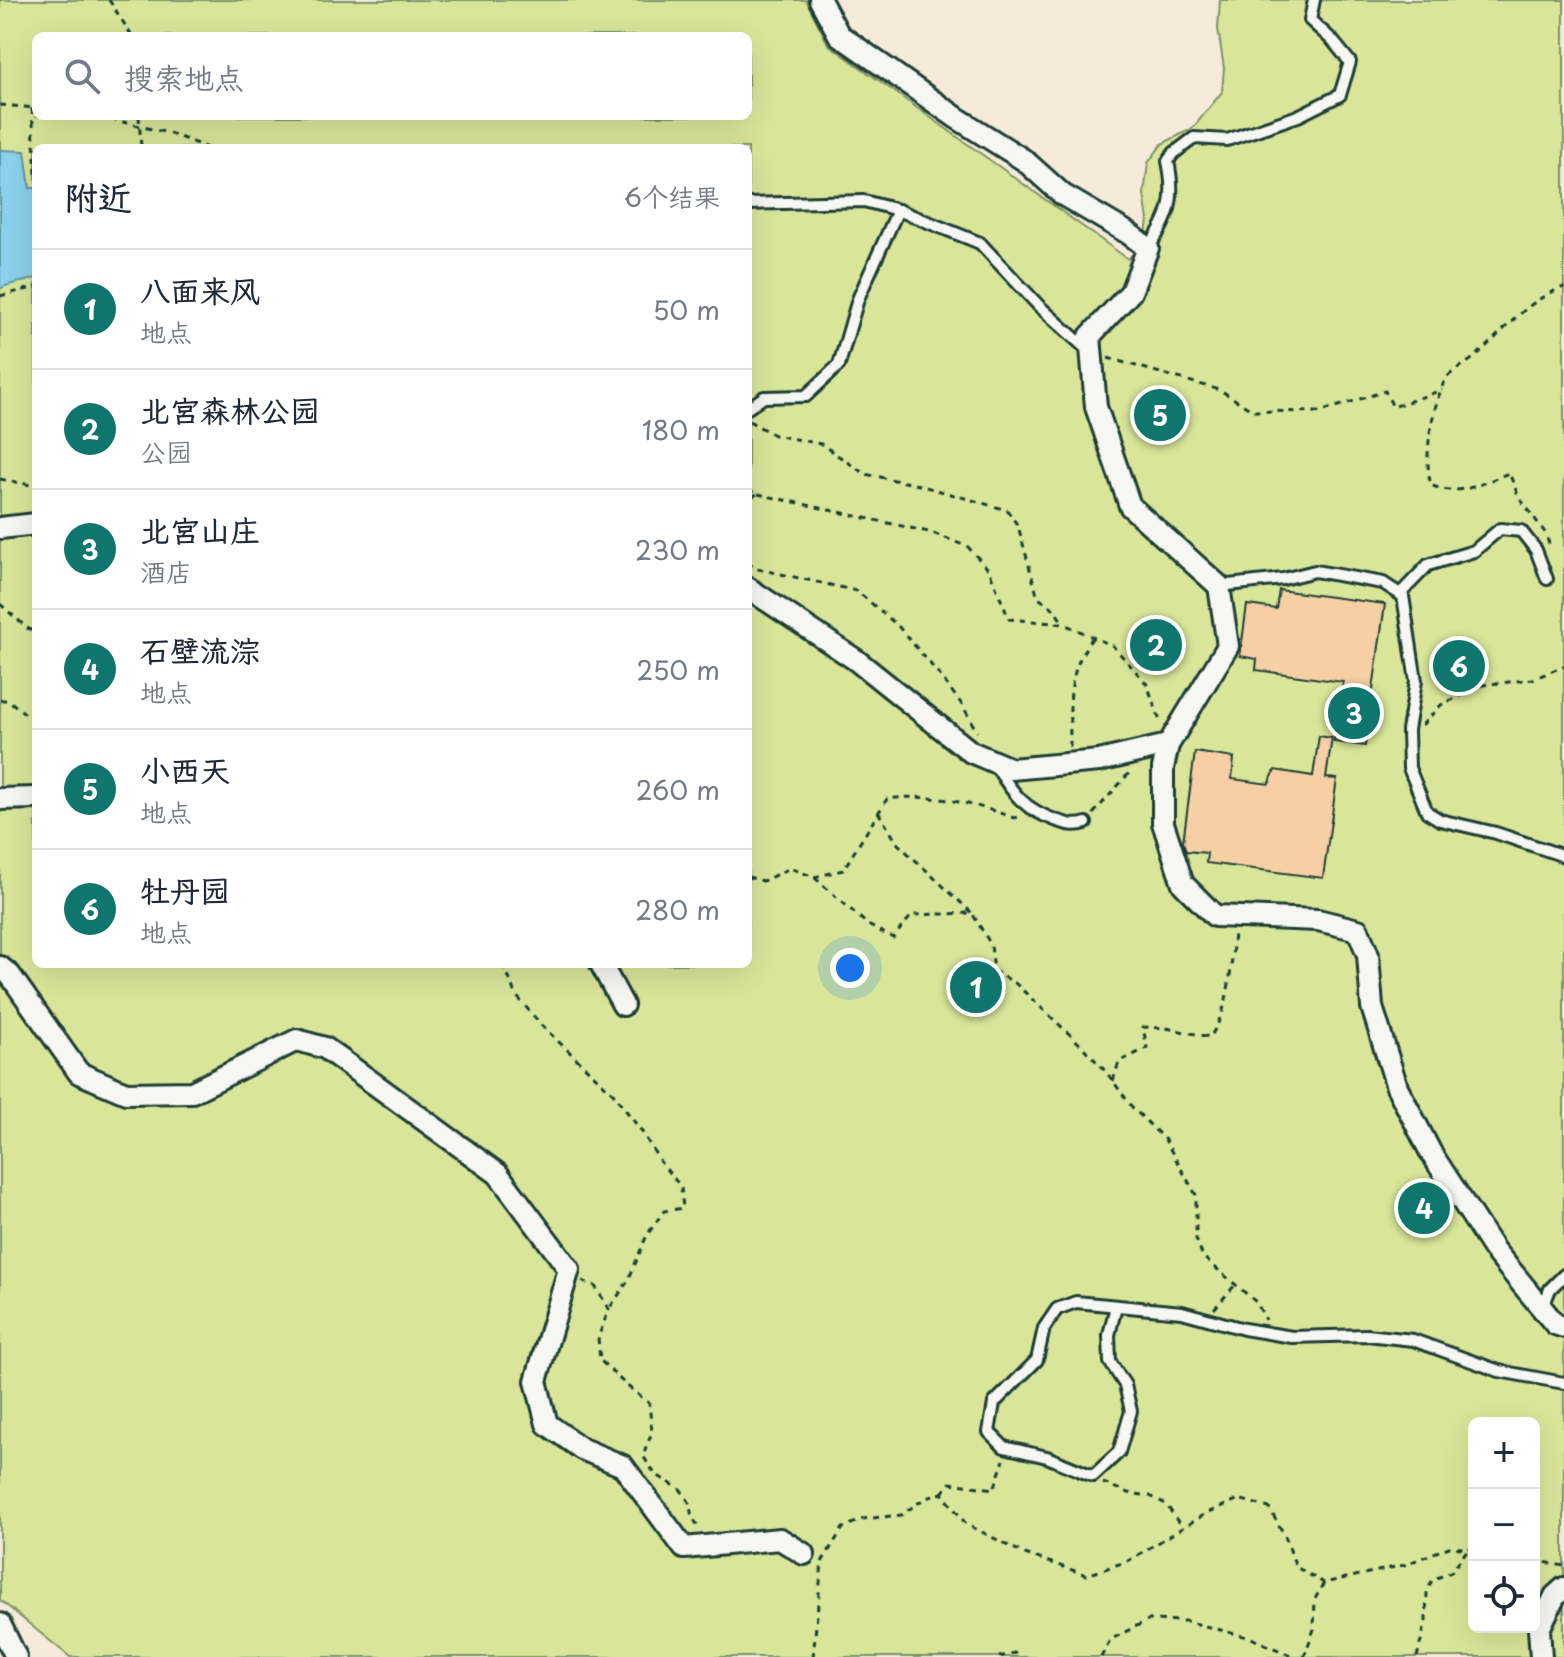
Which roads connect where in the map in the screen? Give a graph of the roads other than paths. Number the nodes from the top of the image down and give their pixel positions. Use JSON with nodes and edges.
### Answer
{"nodes":[{"id":1,"x":820,"y":0,"type":"edge"},
{"id":2,"x":1314,"y":0,"type":"edge"},
{"id":3,"x":752,"y":204,"type":"edge"},
{"id":4,"x":898,"y":210,"type":"junction"},
{"id":5,"x":1148,"y":248,"type":"junction"},
{"id":6,"x":1091,"y":353,"type":"junction"},
{"id":7,"x":752,"y":405,"type":"edge"},
{"id":8,"x":32,"y":524,"type":"edge"},
{"id":9,"x":0,"y":528,"type":"edge"},
{"id":10,"x":1547,"y":579,"type":"dead end"},
{"id":11,"x":1219,"y":586,"type":"junction"},
{"id":12,"x":752,"y":591,"type":"edge"},
{"id":13,"x":1400,"y":594,"type":"junction"},
{"id":14,"x":1159,"y":748,"type":"junction"},
{"id":15,"x":992,"y":761,"type":"junction"},
{"id":16,"x":32,"y":798,"type":"edge"},
{"id":17,"x":0,"y":799,"type":"edge"},
{"id":18,"x":1086,"y":823,"type":"road end"},
{"id":19,"x":1564,"y":856,"type":"edge"},
{"id":20,"x":0,"y":967,"type":"edge"},
{"id":21,"x":603,"y":968,"type":"edge"},
{"id":22,"x":623,"y":1005,"type":"dead end"},
{"id":23,"x":1564,"y":1275,"type":"edge"},
{"id":24,"x":1116,"y":1306,"type":"junction"},
{"id":25,"x":1543,"y":1307,"type":"junction"},
{"id":26,"x":1564,"y":1327,"type":"edge"},
{"id":27,"x":1564,"y":1383,"type":"edge"},
{"id":28,"x":813,"y":1558,"type":"road end"},
{"id":29,"x":1564,"y":1588,"type":"edge"},
{"id":30,"x":0,"y":1624,"type":"edge"},
{"id":31,"x":16,"y":1657,"type":"edge"},
{"id":32,"x":1541,"y":1657,"type":"edge"}],
"edges":[{"from":1,"to":5,"type":"street"},
{"from":2,"to":5,"type":"lane"},
{"from":3,"to":4,"type":"lane"},
{"from":4,"to":6,"type":"lane"},
{"from":4,"to":7,"type":"lane"},
{"from":5,"to":6,"type":"street"},
{"from":6,"to":11,"type":"street"},
{"from":8,"to":9,"type":"street"},
{"from":10,"to":13,"type":"lane"},
{"from":11,"to":13,"type":"lane"},
{"from":11,"to":14,"type":"street"},
{"from":12,"to":15,"type":"street"},
{"from":13,"to":19,"type":"lane"},
{"from":14,"to":15,"type":"street"},
{"from":14,"to":25,"type":"street"},
{"from":15,"to":18,"type":"lane"},
{"from":16,"to":17,"type":"street"},
{"from":20,"to":28,"type":"street"},
{"from":21,"to":22,"type":"street"},
{"from":23,"to":25,"type":"lane"},
{"from":24,"to":24,"type":"lane"},
{"from":24,"to":27,"type":"lane"},
{"from":25,"to":26,"type":"street"},
{"from":29,"to":32,"type":"street"},
{"from":30,"to":31,"type":"street"}]}
